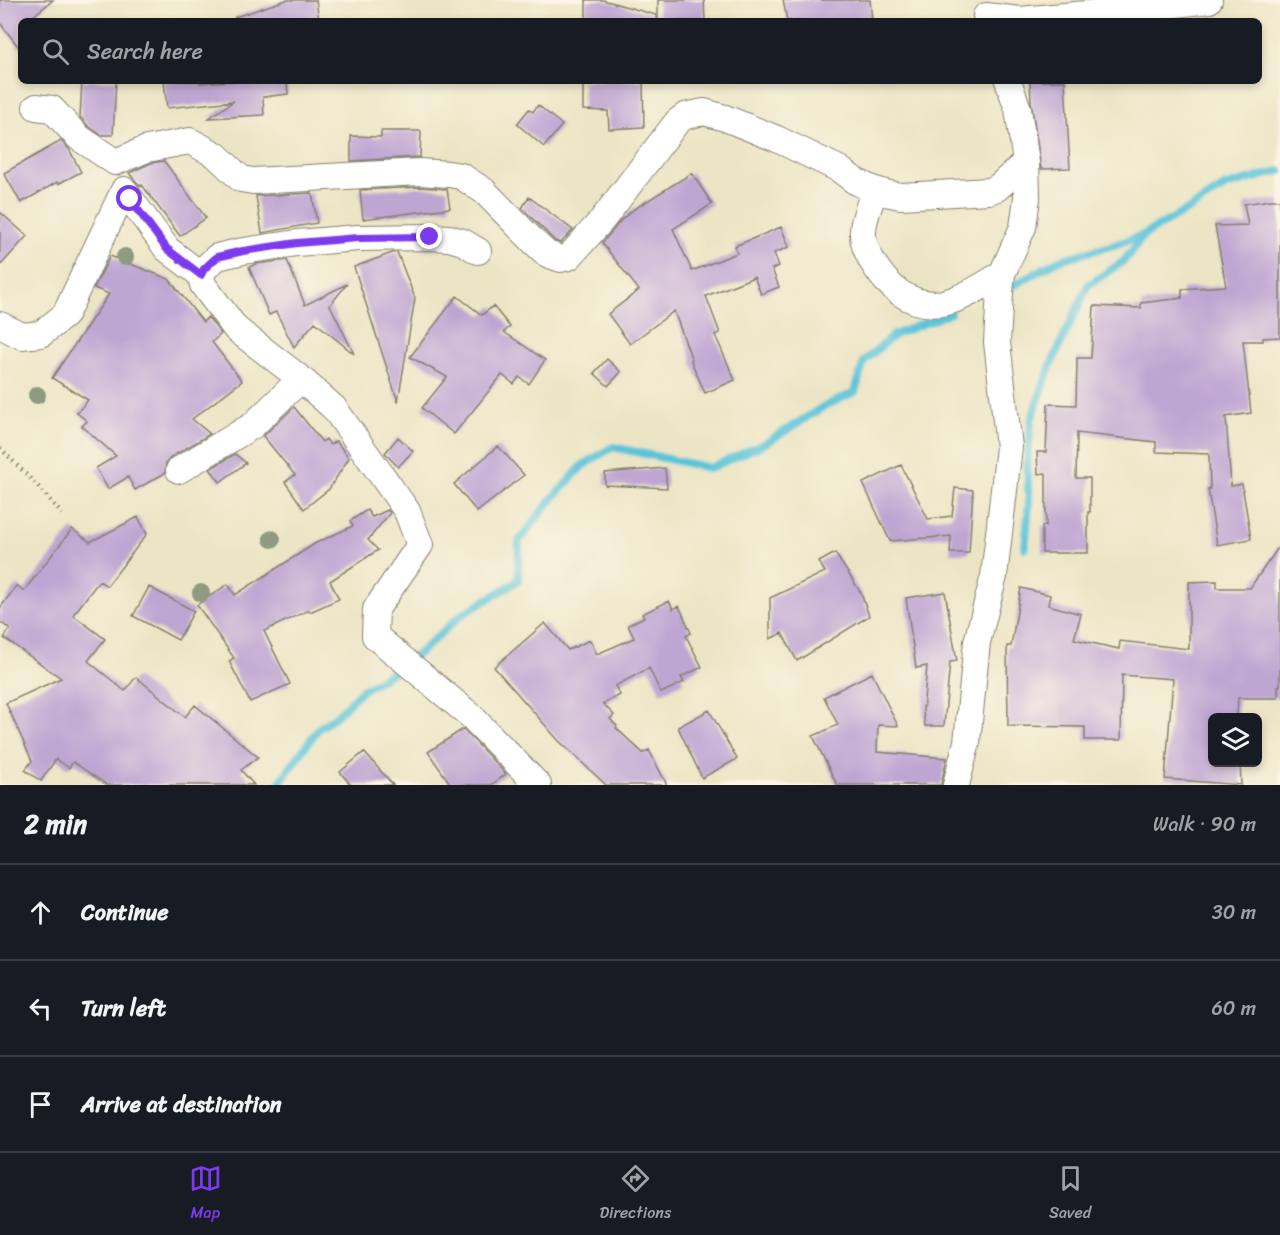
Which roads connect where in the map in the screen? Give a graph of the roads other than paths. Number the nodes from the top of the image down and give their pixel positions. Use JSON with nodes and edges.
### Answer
{"nodes":[{"id":1,"x":1209,"y":0,"type":"edge"},
{"id":2,"x":983,"y":12,"type":"edge"},
{"id":3,"x":1011,"y":18,"type":"edge"},
{"id":4,"x":1042,"y":18,"type":"edge"},
{"id":5,"x":1009,"y":84,"type":"edge"},
{"id":6,"x":36,"y":107,"type":"dead end"},
{"id":7,"x":115,"y":162,"type":"junction"},
{"id":8,"x":1026,"y":162,"type":"junction"},
{"id":9,"x":124,"y":190,"type":"junction"},
{"id":10,"x":875,"y":190,"type":"junction"},
{"id":11,"x":478,"y":251,"type":"dead end"},
{"id":12,"x":1002,"y":274,"type":"junction"},
{"id":13,"x":201,"y":275,"type":"junction"},
{"id":14,"x":0,"y":325,"type":"edge"},
{"id":15,"x":301,"y":379,"type":"junction"},
{"id":16,"x":179,"y":470,"type":"dead end"},
{"id":17,"x":538,"y":785,"type":"edge"},
{"id":18,"x":956,"y":785,"type":"edge"}],
"edges":[{"from":1,"to":4,"type":"street"},
{"from":2,"to":3,"type":"street"},
{"from":5,"to":8,"type":"street"},
{"from":6,"to":7,"type":"street"},
{"from":7,"to":9,"type":"street"},
{"from":7,"to":10,"type":"street"},
{"from":8,"to":10,"type":"street"},
{"from":8,"to":12,"type":"street"},
{"from":9,"to":13,"type":"street"},
{"from":9,"to":14,"type":"street"},
{"from":10,"to":12,"type":"street"},
{"from":11,"to":13,"type":"street"},
{"from":12,"to":18,"type":"street"},
{"from":13,"to":15,"type":"street"},
{"from":15,"to":16,"type":"street"},
{"from":15,"to":17,"type":"street"}]}
